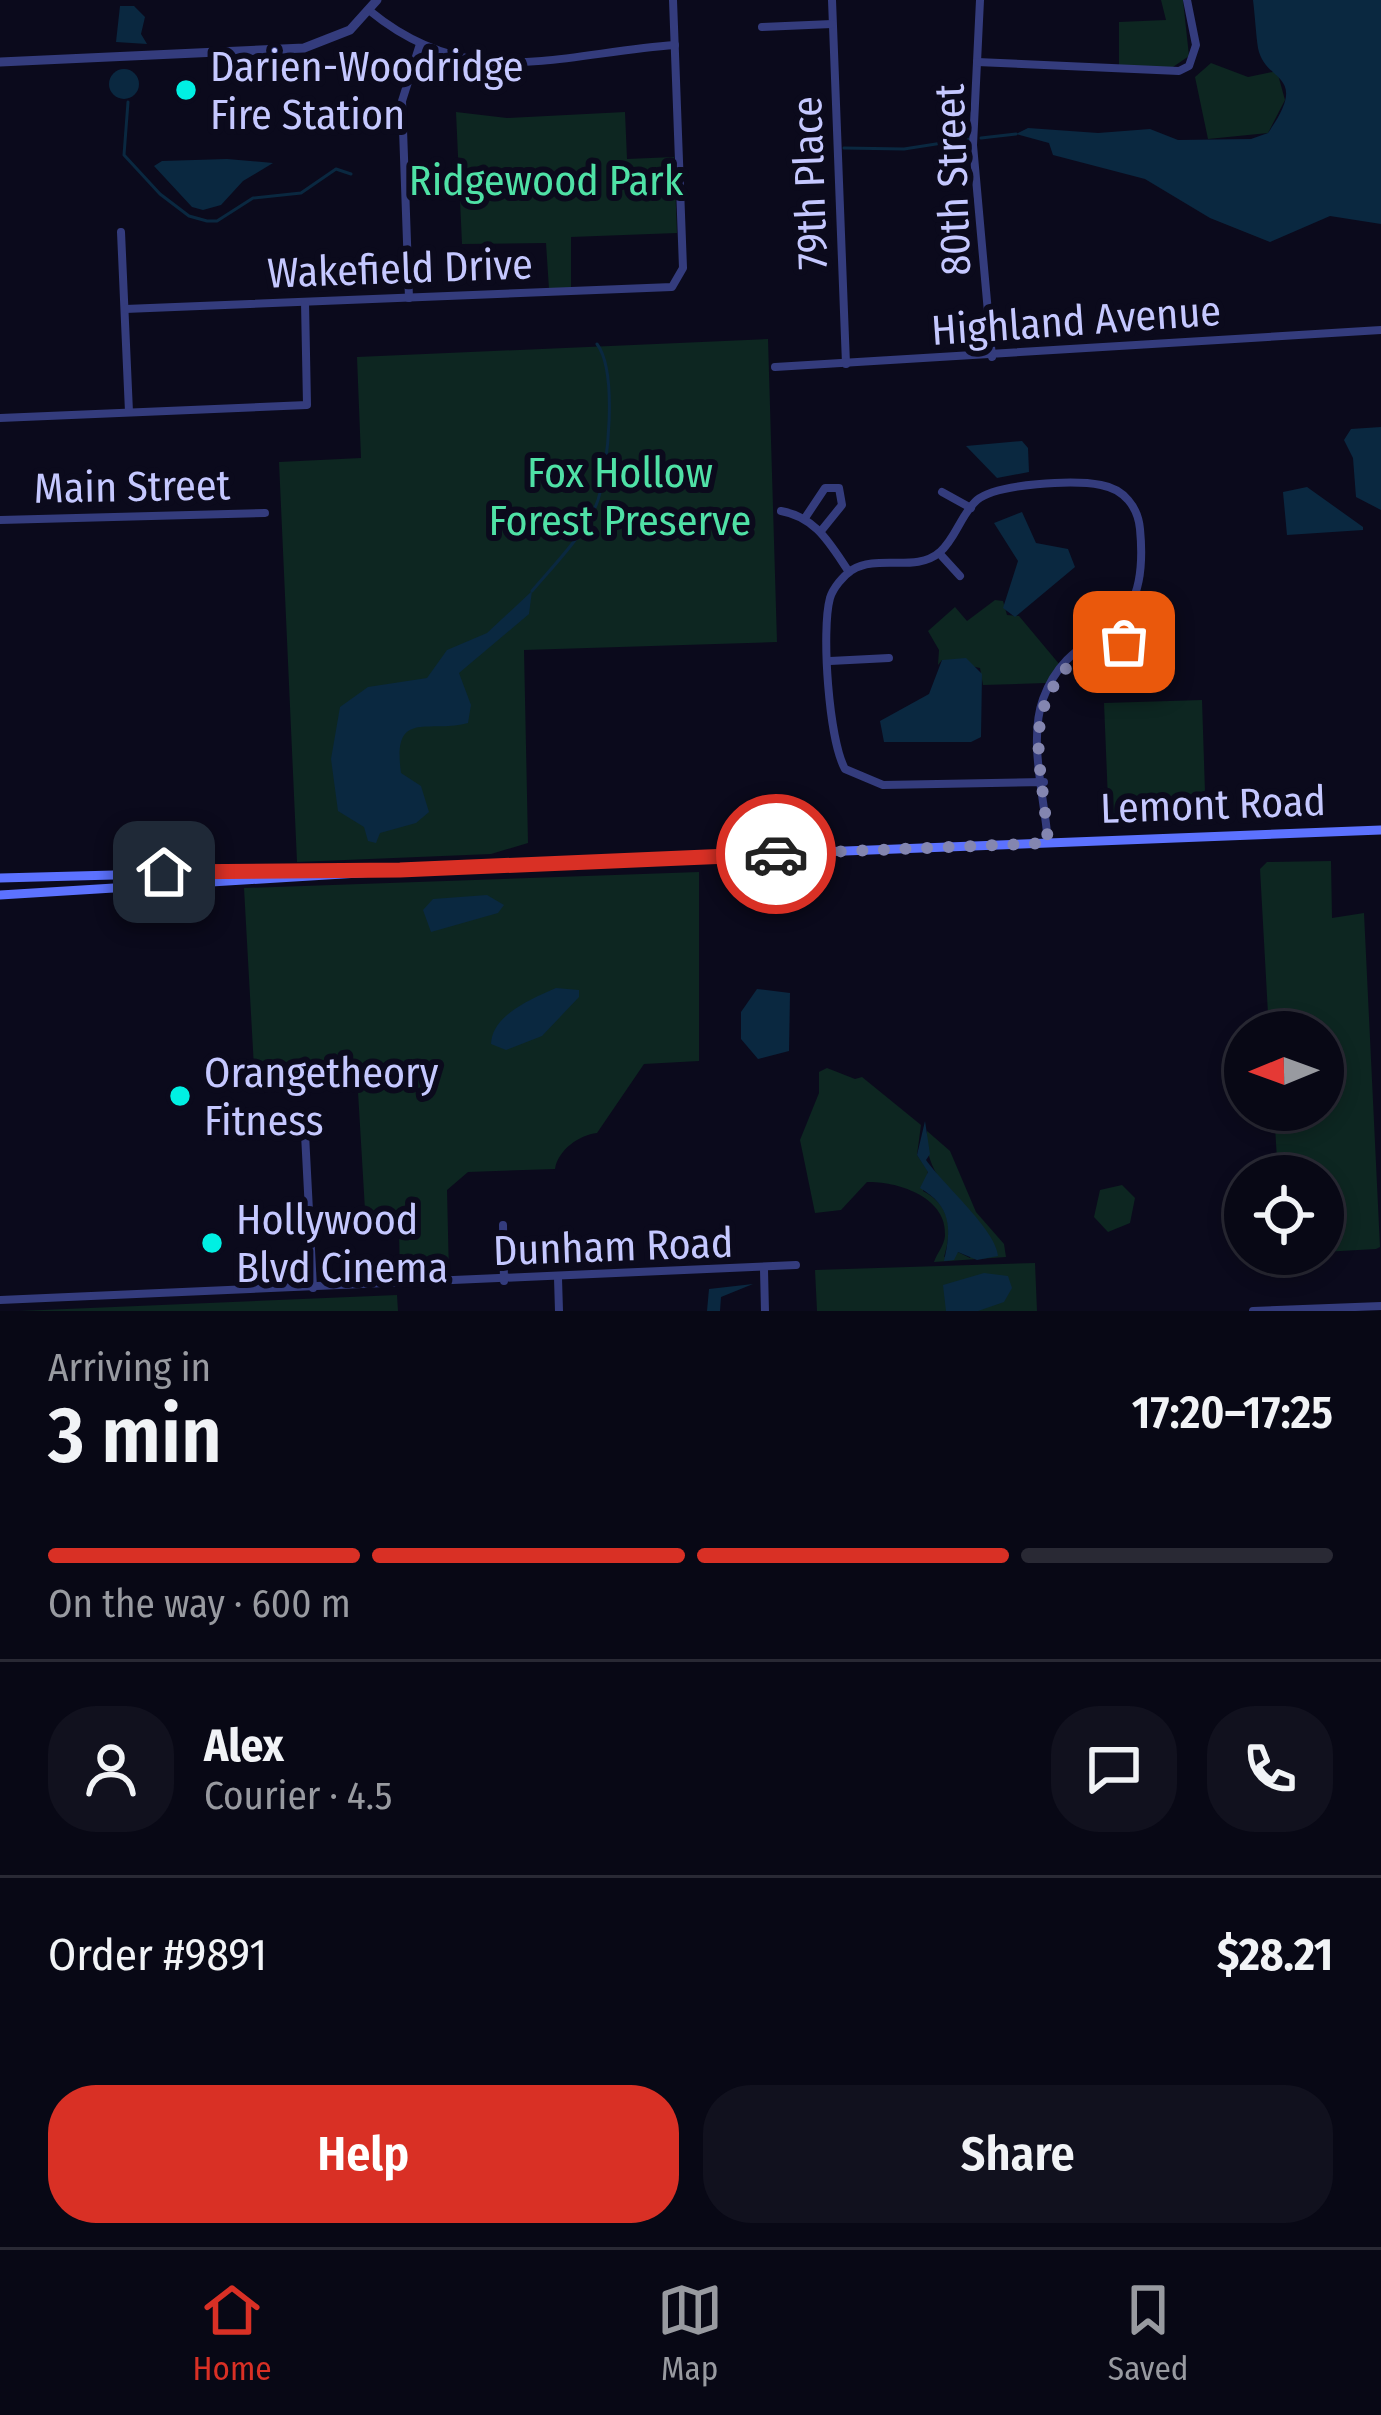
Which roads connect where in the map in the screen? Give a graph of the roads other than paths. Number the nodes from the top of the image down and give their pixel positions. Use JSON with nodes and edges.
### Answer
{"nodes":[{"id":1,"x":377,"y":0,"type":"edge"},
{"id":2,"x":673,"y":0,"type":"edge"},
{"id":3,"x":832,"y":0,"type":"edge"},
{"id":4,"x":980,"y":0,"type":"edge"},
{"id":5,"x":1187,"y":0,"type":"edge"},
{"id":6,"x":370,"y":11,"type":"junction"},
{"id":7,"x":833,"y":24,"type":"junction"},
{"id":8,"x":762,"y":27,"type":"dead end"},
{"id":9,"x":420,"y":44,"type":"junction"},
{"id":10,"x":675,"y":45,"type":"junction"},
{"id":11,"x":0,"y":62,"type":"edge"},
{"id":12,"x":977,"y":62,"type":"junction"},
{"id":13,"x":122,"y":232,"type":"dead end"},
{"id":14,"x":409,"y":298,"type":"junction"},
{"id":15,"x":305,"y":302,"type":"junction"},
{"id":16,"x":125,"y":310,"type":"junction"},
{"id":17,"x":1381,"y":331,"type":"edge"},
{"id":18,"x":992,"y":357,"type":"junction"},
{"id":19,"x":846,"y":364,"type":"junction"},
{"id":20,"x":775,"y":367,"type":"dead end"},
{"id":21,"x":129,"y":412,"type":"junction"},
{"id":22,"x":0,"y":418,"type":"edge"},
{"id":23,"x":942,"y":492,"type":"dead end"},
{"id":24,"x":970,"y":508,"type":"junction"},
{"id":25,"x":781,"y":511,"type":"dead end"},
{"id":26,"x":266,"y":513,"type":"dead end"},
{"id":27,"x":805,"y":518,"type":"junction"},
{"id":28,"x":0,"y":520,"type":"edge"},
{"id":29,"x":820,"y":531,"type":"junction"},
{"id":30,"x":939,"y":553,"type":"junction"},
{"id":31,"x":849,"y":572,"type":"junction"},
{"id":32,"x":960,"y":576,"type":"dead end"},
{"id":33,"x":1128,"y":612,"type":"junction"},
{"id":34,"x":1109,"y":628,"type":"junction"},
{"id":35,"x":889,"y":658,"type":"dead end"},
{"id":36,"x":830,"y":661,"type":"junction"},
{"id":37,"x":1044,"y":782,"type":"junction"},
{"id":38,"x":1381,"y":830,"type":"edge"},
{"id":39,"x":1048,"y":843,"type":"junction"},
{"id":40,"x":400,"y":870,"type":"junction"},
{"id":41,"x":0,"y":878,"type":"edge"},
{"id":42,"x":0,"y":895,"type":"edge"},
{"id":43,"x":304,"y":1134,"type":"dead end"},
{"id":44,"x":503,"y":1225,"type":"dead end"},
{"id":45,"x":796,"y":1265,"type":"dead end"},
{"id":46,"x":764,"y":1270,"type":"junction"},
{"id":47,"x":558,"y":1278,"type":"junction"},
{"id":48,"x":504,"y":1281,"type":"junction"},
{"id":49,"x":313,"y":1288,"type":"junction"},
{"id":50,"x":0,"y":1300,"type":"edge"},
{"id":51,"x":1381,"y":1306,"type":"edge"},
{"id":52,"x":1283,"y":1310,"type":"edge"},
{"id":53,"x":559,"y":1311,"type":"edge"},
{"id":54,"x":765,"y":1311,"type":"edge"},
{"id":55,"x":1252,"y":1311,"type":"edge"}],
"edges":[{"from":1,"to":6,"type":"street"},
{"from":2,"to":10,"type":"street"},
{"from":3,"to":7,"type":"street","name":"79th Place"},
{"from":4,"to":12,"type":"street","name":"80th Street"},
{"from":5,"to":12,"type":"street"},
{"from":6,"to":9,"type":"street"},
{"from":6,"to":11,"type":"street"},
{"from":7,"to":8,"type":"street"},
{"from":7,"to":19,"type":"street","name":"79th Place"},
{"from":9,"to":10,"type":"street"},
{"from":9,"to":14,"type":"street"},
{"from":10,"to":14,"type":"street","name":"Wakefield Drive"},
{"from":12,"to":18,"type":"street","name":"80th Street"},
{"from":13,"to":16,"type":"street"},
{"from":14,"to":15,"type":"street","name":"Wakefield Drive"},
{"from":15,"to":16,"type":"street","name":"Wakefield Drive"},
{"from":15,"to":21,"type":"street"},
{"from":16,"to":21,"type":"street"},
{"from":17,"to":18,"type":"street","name":"Highland Avenue"},
{"from":18,"to":19,"type":"street","name":"Highland Avenue"},
{"from":19,"to":20,"type":"street","name":"Highland Avenue"},
{"from":21,"to":22,"type":"street"},
{"from":23,"to":24,"type":"street"},
{"from":24,"to":30,"type":"street"},
{"from":24,"to":33,"type":"street"},
{"from":25,"to":27,"type":"street"},
{"from":26,"to":28,"type":"street","name":"Main Street"},
{"from":27,"to":29,"type":"street"},
{"from":27,"to":29,"type":"street"},
{"from":29,"to":31,"type":"street"},
{"from":30,"to":31,"type":"street"},
{"from":30,"to":32,"type":"street"},
{"from":31,"to":36,"type":"street"},
{"from":33,"to":34,"type":"street"},
{"from":33,"to":34,"type":"street"},
{"from":34,"to":37,"type":"street"},
{"from":35,"to":36,"type":"street"},
{"from":36,"to":37,"type":"street"},
{"from":37,"to":39,"type":"street"},
{"from":38,"to":39,"type":"main road","name":"Lemont Road"},
{"from":39,"to":40,"type":"main road","name":"Lemont Road"},
{"from":40,"to":41,"type":"main road","name":"Lemont Road"},
{"from":40,"to":42,"type":"main road","name":"Lemont Road"},
{"from":43,"to":49,"type":"street"},
{"from":44,"to":48,"type":"street"},
{"from":45,"to":46,"type":"street","name":"Dunham Road"},
{"from":46,"to":47,"type":"street","name":"Dunham Road"},
{"from":46,"to":54,"type":"street"},
{"from":47,"to":48,"type":"street","name":"Dunham Road"},
{"from":47,"to":53,"type":"street"},
{"from":48,"to":49,"type":"street","name":"Dunham Road"},
{"from":49,"to":50,"type":"street","name":"Dunham Road"},
{"from":51,"to":52,"type":"street"},
{"from":52,"to":55,"type":"street"}]}
